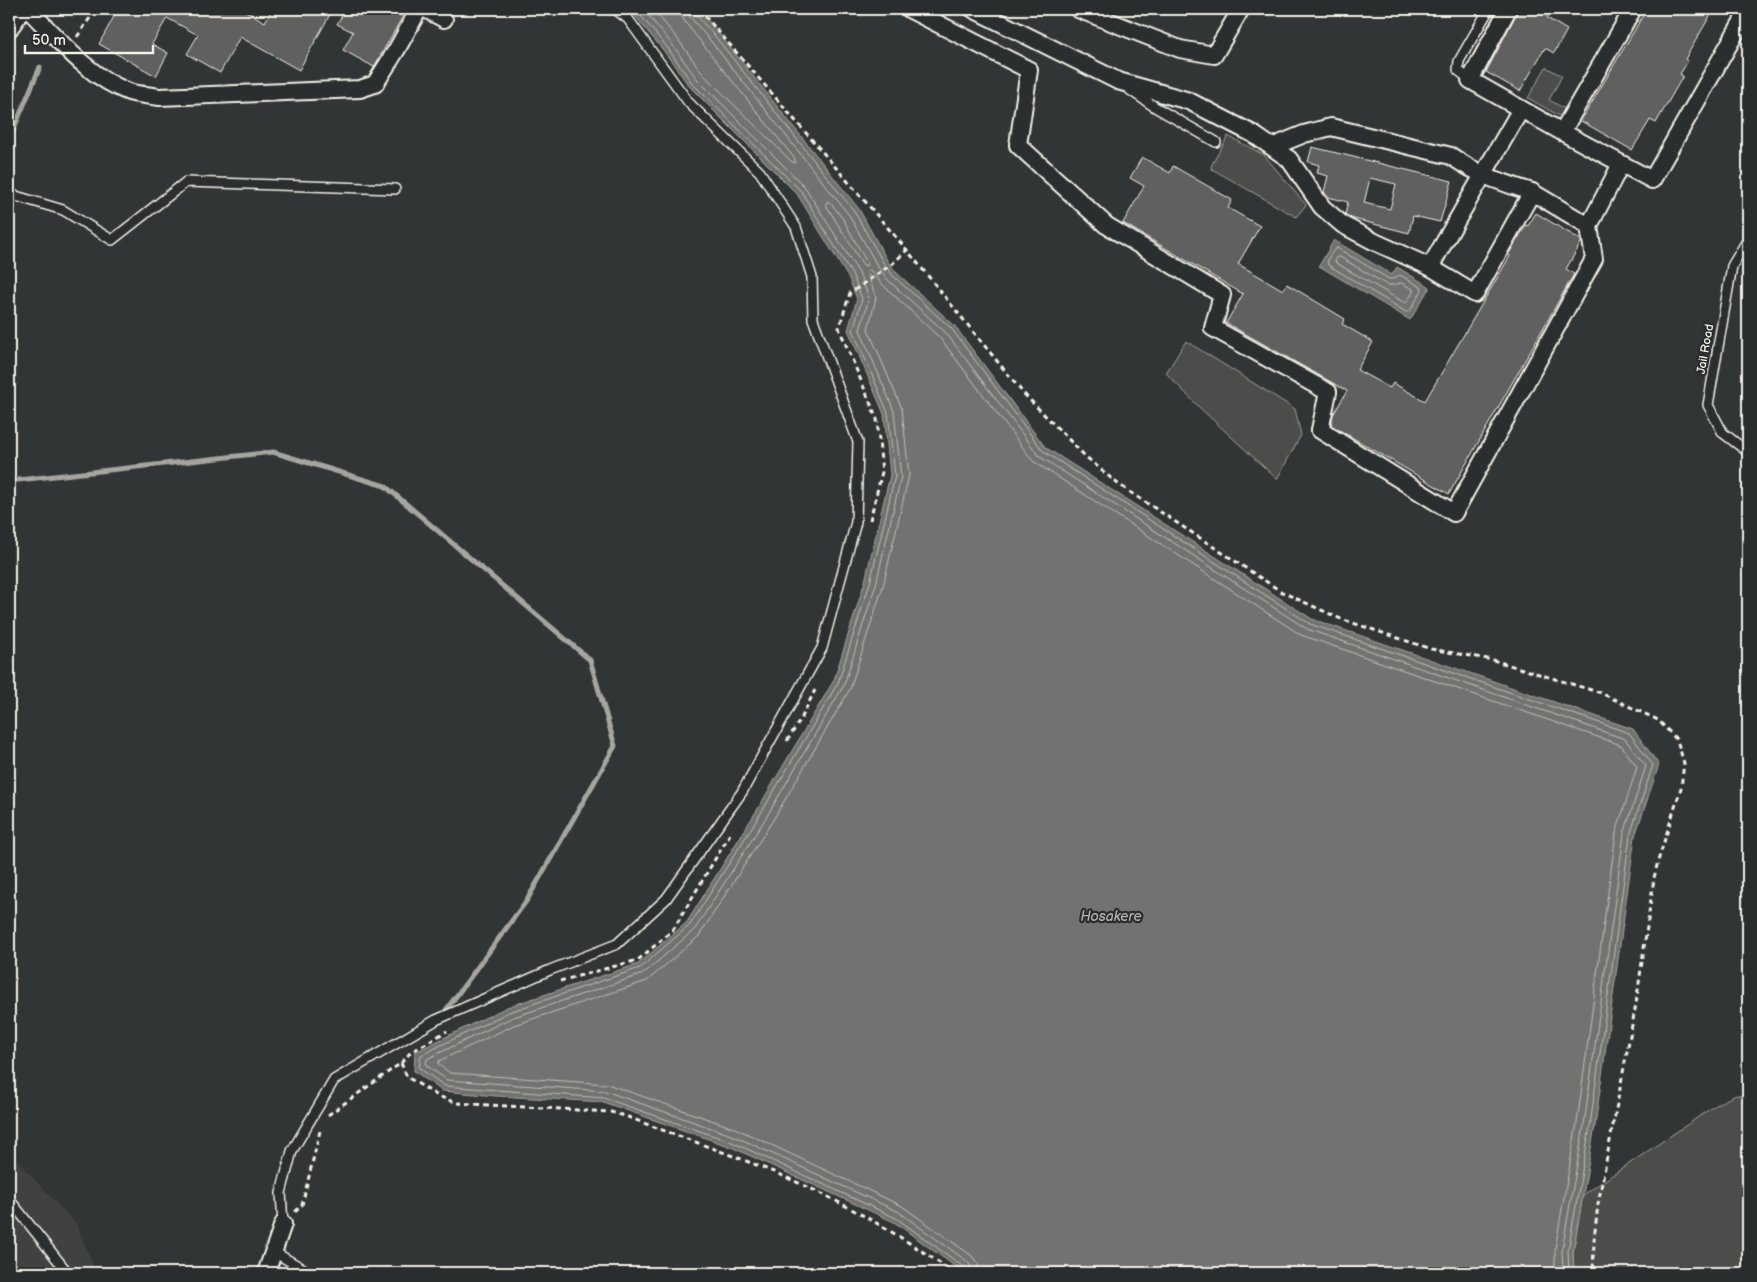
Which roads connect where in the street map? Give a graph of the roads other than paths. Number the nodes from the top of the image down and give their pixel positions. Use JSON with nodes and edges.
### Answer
{"nodes":[{"id":1,"x":23,"y":9,"type":"edge"},
{"id":2,"x":28,"y":9,"type":"edge"},
{"id":3,"x":419,"y":9,"type":"edge"},
{"id":4,"x":425,"y":9,"type":"edge"},
{"id":5,"x":615,"y":9,"type":"edge"},
{"id":6,"x":909,"y":9,"type":"edge"},
{"id":7,"x":973,"y":9,"type":"edge"},
{"id":8,"x":1078,"y":9,"type":"edge"},
{"id":9,"x":1241,"y":9,"type":"edge"},
{"id":10,"x":1489,"y":9,"type":"edge"},
{"id":11,"x":1508,"y":9,"type":"edge"},
{"id":12,"x":1633,"y":9,"type":"edge"},
{"id":13,"x":1748,"y":11,"type":"edge"},
{"id":14,"x":444,"y":19,"type":"dead end"},
{"id":15,"x":9,"y":29,"type":"edge"},
{"id":16,"x":1470,"y":80,"type":"junction"},
{"id":17,"x":1118,"y":81,"type":"junction"},
{"id":18,"x":1522,"y":109,"type":"junction"},
{"id":19,"x":1562,"y":132,"type":"junction"},
{"id":20,"x":1216,"y":142,"type":"dead end"},
{"id":21,"x":1272,"y":147,"type":"junction"},
{"id":22,"x":1621,"y":164,"type":"junction"},
{"id":23,"x":1483,"y":176,"type":"junction"},
{"id":24,"x":395,"y":189,"type":"dead end"},
{"id":25,"x":1532,"y":192,"type":"junction"},
{"id":26,"x":9,"y":194,"type":"edge"},
{"id":27,"x":1589,"y":226,"type":"junction"},
{"id":28,"x":1748,"y":239,"type":"edge"},
{"id":29,"x":1430,"y":267,"type":"junction"},
{"id":30,"x":1748,"y":452,"type":"edge"},
{"id":31,"x":9,"y":1199,"type":"edge"},
{"id":32,"x":283,"y":1224,"type":"joint"},
{"id":33,"x":274,"y":1252,"type":"junction"},
{"id":34,"x":68,"y":1273,"type":"edge"},
{"id":35,"x":266,"y":1273,"type":"edge"},
{"id":36,"x":310,"y":1273,"type":"edge"}],
"edges":[{"from":1,"to":15,"type":"street"},
{"from":2,"to":3,"type":"street"},
{"from":4,"to":14,"type":"street"},
{"from":5,"to":32,"type":"lane"},
{"from":6,"to":27,"type":"street"},
{"from":7,"to":17,"type":"street"},
{"from":8,"to":9,"type":"street"},
{"from":10,"to":16,"type":"lane"},
{"from":11,"to":16,"type":"street"},
{"from":12,"to":19,"type":"street"},
{"from":13,"to":22,"type":"street"},
{"from":16,"to":18,"type":"street"},
{"from":17,"to":20,"type":"lane"},
{"from":17,"to":21,"type":"street"},
{"from":18,"to":19,"type":"street"},
{"from":18,"to":23,"type":"street"},
{"from":19,"to":22,"type":"street"},
{"from":21,"to":23,"type":"street"},
{"from":21,"to":29,"type":"street"},
{"from":22,"to":27,"type":"street"},
{"from":23,"to":25,"type":"street"},
{"from":23,"to":29,"type":"street"},
{"from":24,"to":26,"type":"lane"},
{"from":25,"to":27,"type":"street"},
{"from":25,"to":29,"type":"street"},
{"from":28,"to":30,"type":"lane","name":"Jail Road"},
{"from":31,"to":34,"type":"lane"},
{"from":32,"to":33,"type":"street"},
{"from":33,"to":35,"type":"street"},
{"from":33,"to":36,"type":"lane"}]}
